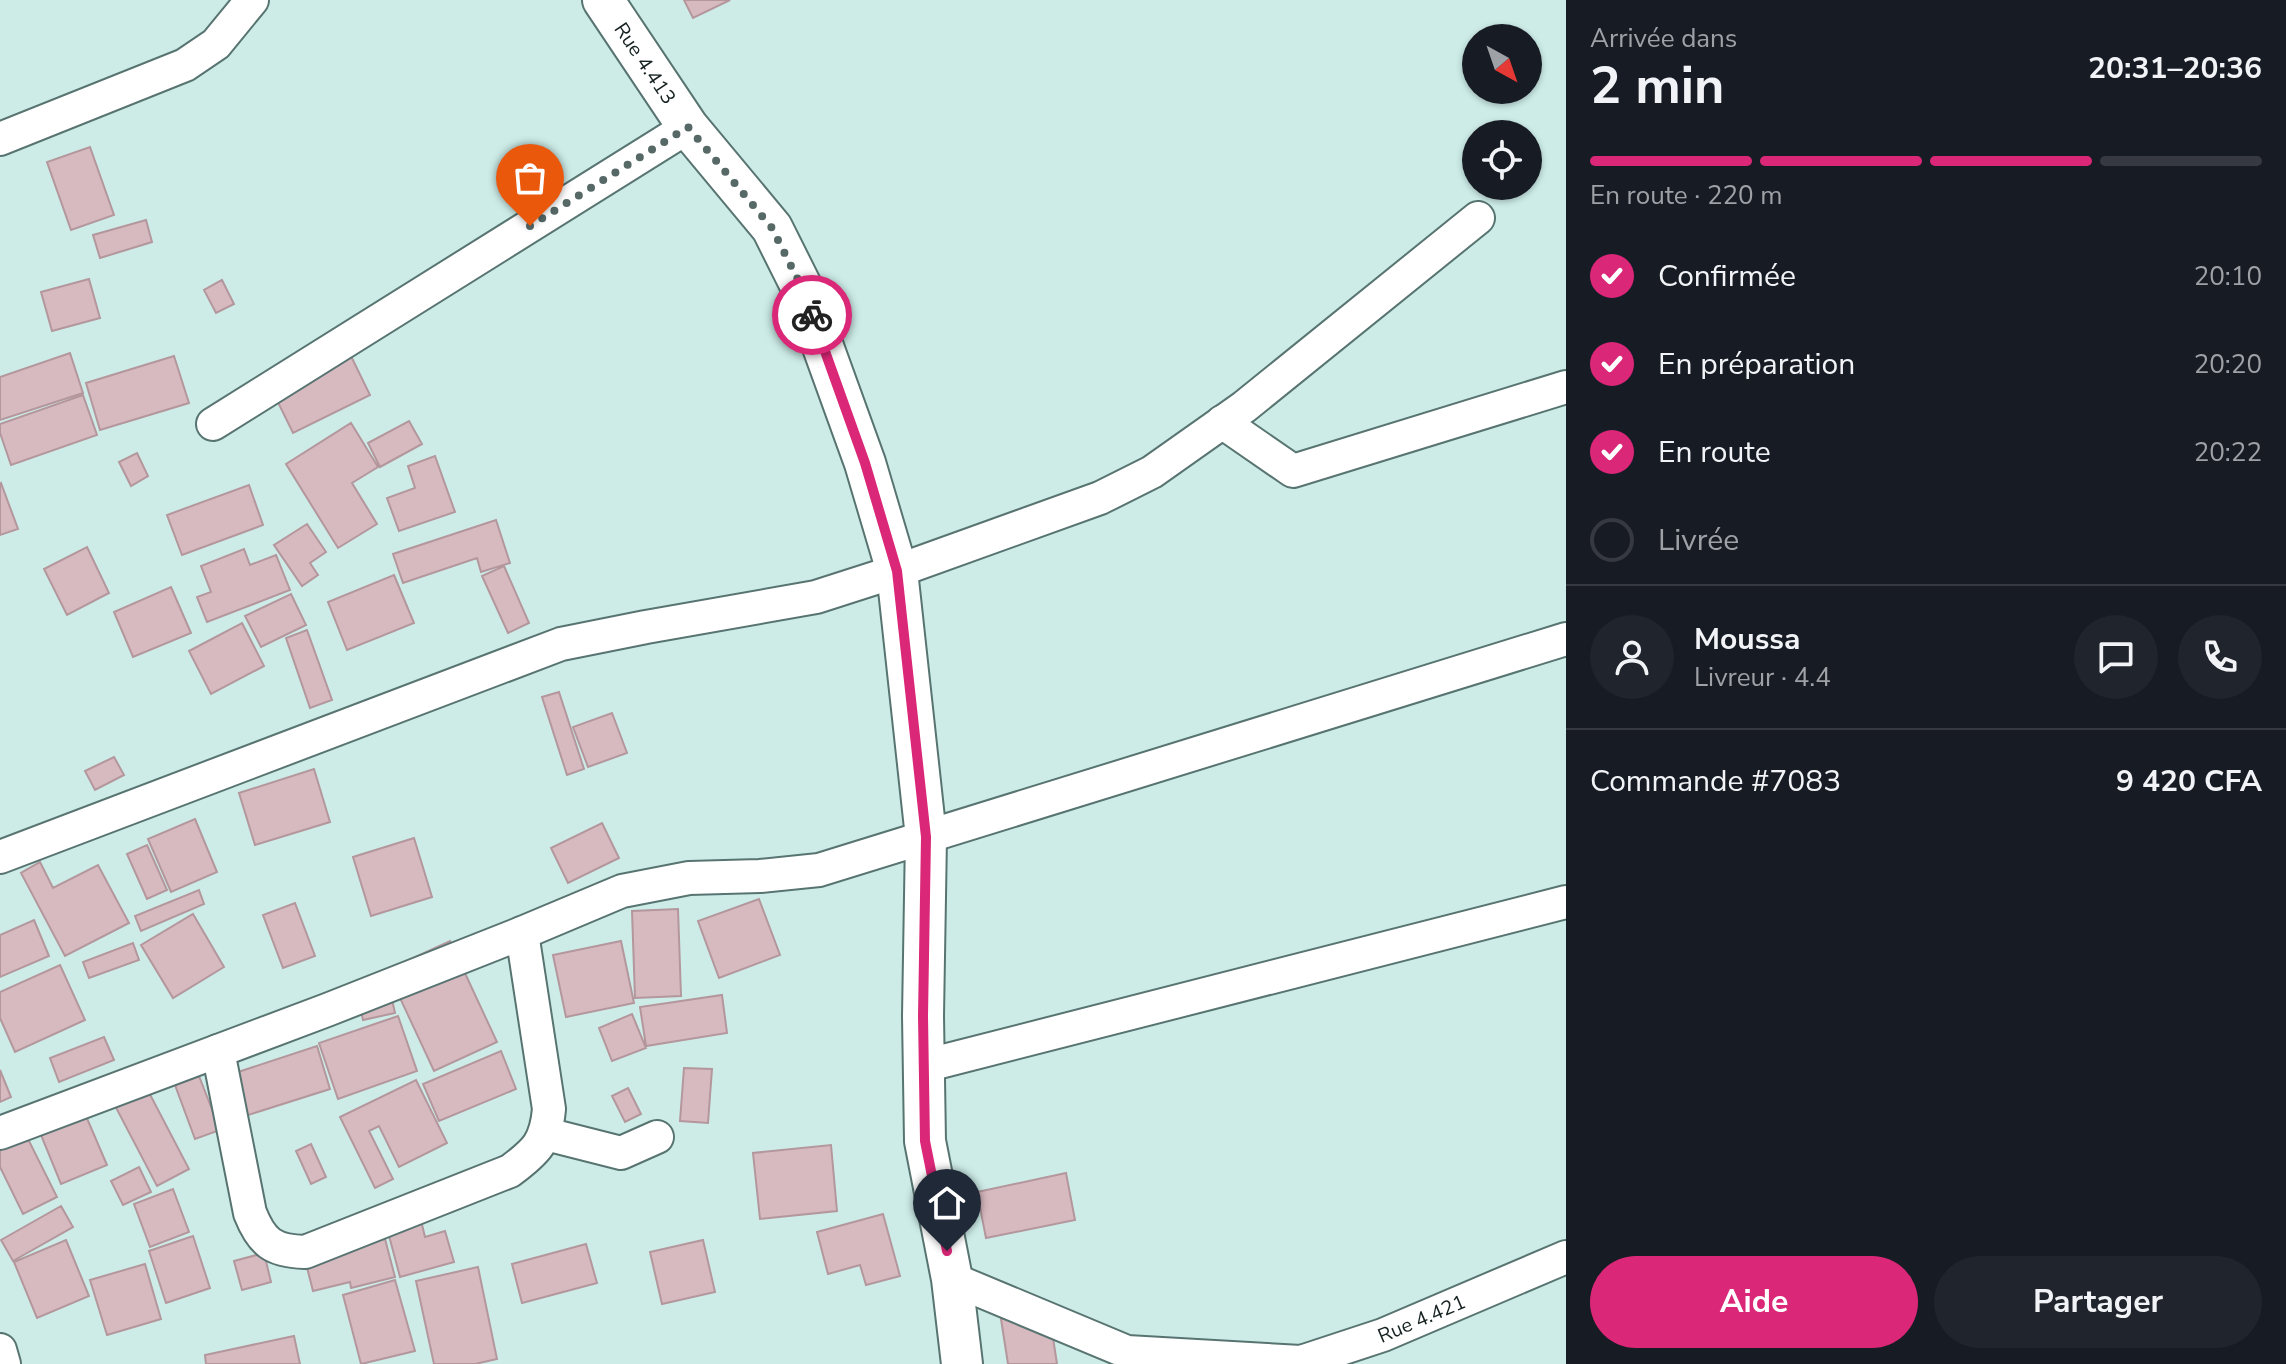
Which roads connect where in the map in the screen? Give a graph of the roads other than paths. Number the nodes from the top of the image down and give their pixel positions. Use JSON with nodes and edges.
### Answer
{"nodes":[{"id":1,"x":252,"y":0,"type":"edge"},
{"id":2,"x":603,"y":0,"type":"edge"},
{"id":3,"x":688,"y":127,"type":"junction"},
{"id":4,"x":0,"y":139,"type":"edge"},
{"id":5,"x":1478,"y":218,"type":"dead end"},
{"id":6,"x":1566,"y":387,"type":"edge"},
{"id":7,"x":1222,"y":422,"type":"junction"},
{"id":8,"x":213,"y":424,"type":"dead end"},
{"id":9,"x":897,"y":571,"type":"junction"},
{"id":10,"x":1566,"y":639,"type":"edge"},
{"id":11,"x":926,"y":837,"type":"junction"},
{"id":12,"x":0,"y":857,"type":"edge"},
{"id":13,"x":1566,"y":902,"type":"edge"},
{"id":14,"x":522,"y":933,"type":"junction"},
{"id":15,"x":218,"y":1051,"type":"junction"},
{"id":16,"x":924,"y":1066,"type":"junction"},
{"id":17,"x":0,"y":1133,"type":"edge"},
{"id":18,"x":546,"y":1134,"type":"junction"},
{"id":19,"x":657,"y":1137,"type":"dead end"},
{"id":20,"x":1566,"y":1257,"type":"edge"},
{"id":21,"x":952,"y":1279,"type":"junction"},
{"id":22,"x":0,"y":1350,"type":"edge"},
{"id":23,"x":1305,"y":1363,"type":"edge"},
{"id":24,"x":4,"y":1364,"type":"edge"},
{"id":25,"x":962,"y":1364,"type":"edge"}],
"edges":[{"from":1,"to":4,"type":"street"},
{"from":2,"to":3,"type":"street","name":"Rue 4.413"},
{"from":3,"to":8,"type":"street"},
{"from":3,"to":9,"type":"street","name":"Rue 4.413"},
{"from":5,"to":7,"type":"street"},
{"from":6,"to":7,"type":"street"},
{"from":7,"to":9,"type":"street"},
{"from":9,"to":11,"type":"street","name":"Rue 4.413"},
{"from":9,"to":12,"type":"street"},
{"from":10,"to":11,"type":"street"},
{"from":11,"to":14,"type":"street"},
{"from":11,"to":16,"type":"street","name":"Rue 4.413"},
{"from":13,"to":16,"type":"street"},
{"from":14,"to":15,"type":"street"},
{"from":14,"to":18,"type":"street"},
{"from":15,"to":17,"type":"street"},
{"from":15,"to":18,"type":"street"},
{"from":16,"to":21,"type":"street","name":"Rue 4.413"},
{"from":18,"to":19,"type":"street"},
{"from":20,"to":23,"type":"street","name":"Rue 4.421"},
{"from":21,"to":23,"type":"street","name":"Rue 4.421"},
{"from":21,"to":25,"type":"street","name":"Rue 4.413"},
{"from":22,"to":24,"type":"street"}]}
